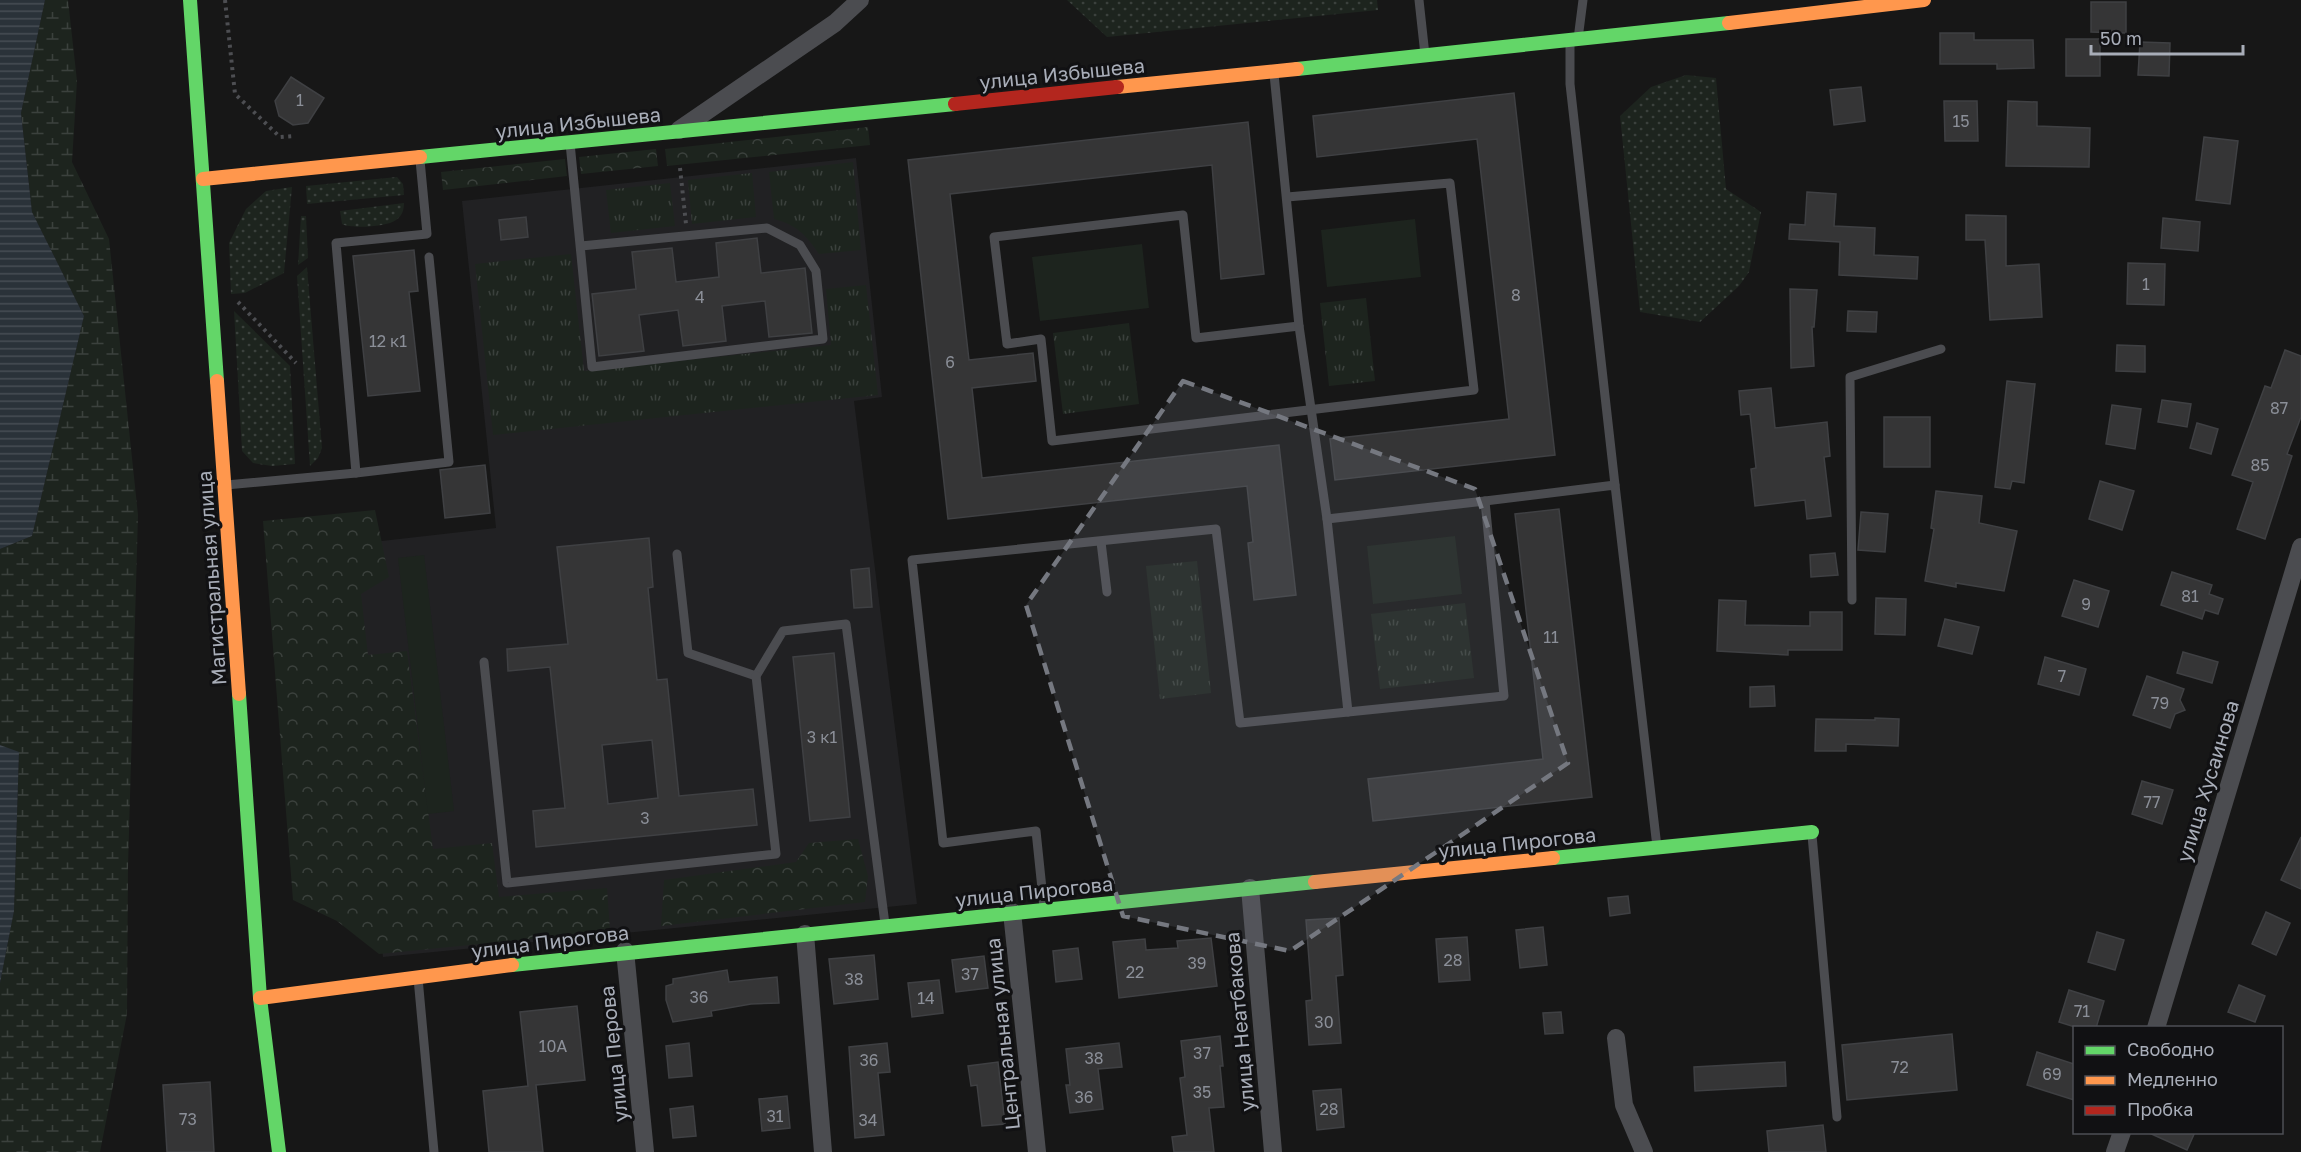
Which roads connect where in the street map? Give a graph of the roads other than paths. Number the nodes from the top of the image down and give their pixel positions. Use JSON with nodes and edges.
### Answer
{"nodes":[{"id":1,"x":190,"y":0,"type":"edge"},
{"id":2,"x":860,"y":0,"type":"edge"},
{"id":3,"x":1419,"y":0,"type":"edge"},
{"id":4,"x":1583,"y":0,"type":"edge"},
{"id":5,"x":1924,"y":0,"type":"edge"},
{"id":6,"x":1574,"y":41,"type":"junction"},
{"id":7,"x":1425,"y":57,"type":"junction"},
{"id":8,"x":1274,"y":72,"type":"junction"},
{"id":9,"x":678,"y":130,"type":"junction"},
{"id":10,"x":570,"y":143,"type":"junction"},
{"id":11,"x":420,"y":158,"type":"junction"},
{"id":12,"x":203,"y":179,"type":"junction"},
{"id":13,"x":1287,"y":197,"type":"junction"},
{"id":14,"x":581,"y":246,"type":"junction"},
{"id":15,"x":429,"y":257,"type":"dead end"},
{"id":16,"x":1299,"y":326,"type":"junction"},
{"id":17,"x":1941,"y":349,"type":"dead end"},
{"id":18,"x":1312,"y":411,"type":"junction"},
{"id":19,"x":356,"y":473,"type":"junction"},
{"id":20,"x":224,"y":485,"type":"junction"},
{"id":21,"x":1615,"y":485,"type":"junction"},
{"id":22,"x":1485,"y":501,"type":"junction"},
{"id":23,"x":1326,"y":519,"type":"junction"},
{"id":24,"x":1101,"y":542,"type":"junction"},
{"id":25,"x":2301,"y":547,"type":"edge"},
{"id":26,"x":677,"y":554,"type":"dead end"},
{"id":27,"x":1107,"y":592,"type":"dead end"},
{"id":28,"x":1852,"y":600,"type":"dead end"},
{"id":29,"x":484,"y":662,"type":"dead end"},
{"id":30,"x":756,"y":676,"type":"junction"},
{"id":31,"x":1348,"y":712,"type":"junction"},
{"id":32,"x":1812,"y":832,"type":"joint"},
{"id":33,"x":1657,"y":848,"type":"junction"},
{"id":34,"x":1250,"y":888,"type":"junction"},
{"id":35,"x":1044,"y":909,"type":"junction"},
{"id":36,"x":1012,"y":912,"type":"junction"},
{"id":37,"x":886,"y":927,"type":"junction"},
{"id":38,"x":805,"y":934,"type":"junction"},
{"id":39,"x":625,"y":951,"type":"junction"},
{"id":40,"x":418,"y":975,"type":"junction"},
{"id":41,"x":260,"y":998,"type":"junction"},
{"id":42,"x":2157,"y":1026,"type":"edge"},
{"id":43,"x":1616,"y":1038,"type":"dead end"},
{"id":44,"x":1837,"y":1117,"type":"dead end"},
{"id":45,"x":2121,"y":1134,"type":"edge"},
{"id":46,"x":279,"y":1152,"type":"edge"},
{"id":47,"x":434,"y":1152,"type":"edge"},
{"id":48,"x":645,"y":1152,"type":"edge"},
{"id":49,"x":823,"y":1152,"type":"edge"},
{"id":50,"x":1037,"y":1152,"type":"edge"},
{"id":51,"x":1273,"y":1152,"type":"edge"},
{"id":52,"x":1644,"y":1152,"type":"edge"},
{"id":53,"x":2115,"y":1152,"type":"edge"}],
"edges":[{"from":1,"to":12,"type":"street","name":"Магистральная улица"},
{"from":2,"to":9,"type":"street"},
{"from":3,"to":7,"type":"lane"},
{"from":4,"to":6,"type":"lane"},
{"from":5,"to":6,"type":"street","name":"улица Избышева"},
{"from":6,"to":7,"type":"street","name":"улица Избышева"},
{"from":6,"to":21,"type":"lane"},
{"from":7,"to":8,"type":"street","name":"улица Избышева"},
{"from":8,"to":9,"type":"street","name":"улица Избышева"},
{"from":8,"to":13,"type":"lane"},
{"from":9,"to":10,"type":"street","name":"улица Избышева"},
{"from":10,"to":11,"type":"street","name":"улица Избышева"},
{"from":10,"to":14,"type":"lane"},
{"from":11,"to":12,"type":"street","name":"улица Избышева"},
{"from":11,"to":19,"type":"lane"},
{"from":12,"to":20,"type":"street","name":"Магистральная улица"},
{"from":13,"to":16,"type":"lane"},
{"from":13,"to":18,"type":"lane"},
{"from":14,"to":14,"type":"lane"},
{"from":15,"to":19,"type":"lane"},
{"from":16,"to":18,"type":"lane"},
{"from":16,"to":18,"type":"lane"},
{"from":17,"to":28,"type":"lane"},
{"from":18,"to":23,"type":"lane"},
{"from":19,"to":20,"type":"lane"},
{"from":20,"to":41,"type":"street","name":"Магистральная улица"},
{"from":21,"to":22,"type":"lane"},
{"from":21,"to":33,"type":"lane"},
{"from":22,"to":23,"type":"lane"},
{"from":22,"to":31,"type":"lane"},
{"from":23,"to":31,"type":"lane"},
{"from":24,"to":27,"type":"lane"},
{"from":24,"to":31,"type":"lane"},
{"from":24,"to":35,"type":"lane"},
{"from":25,"to":42,"type":"street","name":"улица Хусаинова"},
{"from":26,"to":30,"type":"lane"},
{"from":29,"to":30,"type":"lane"},
{"from":30,"to":37,"type":"lane"},
{"from":32,"to":33,"type":"street","name":"улица Пирогова"},
{"from":32,"to":44,"type":"lane"},
{"from":33,"to":34,"type":"street","name":"улица Пирогова"},
{"from":34,"to":35,"type":"street","name":"улица Пирогова"},
{"from":34,"to":51,"type":"street","name":"улица Неатбакова"},
{"from":35,"to":36,"type":"street","name":"улица Пирогова"},
{"from":36,"to":37,"type":"street","name":"улица Пирогова"},
{"from":36,"to":50,"type":"street","name":"Центральная улица"},
{"from":37,"to":38,"type":"street","name":"улица Пирогова"},
{"from":38,"to":39,"type":"street","name":"улица Пирогова"},
{"from":38,"to":49,"type":"street"},
{"from":39,"to":40,"type":"street","name":"улица Пирогова"},
{"from":39,"to":48,"type":"street","name":"улица Перова"},
{"from":40,"to":41,"type":"street","name":"улица Пирогова"},
{"from":40,"to":47,"type":"lane"},
{"from":41,"to":46,"type":"street","name":"Магистральная улица"},
{"from":43,"to":52,"type":"street"},
{"from":45,"to":53,"type":"street"}]}
